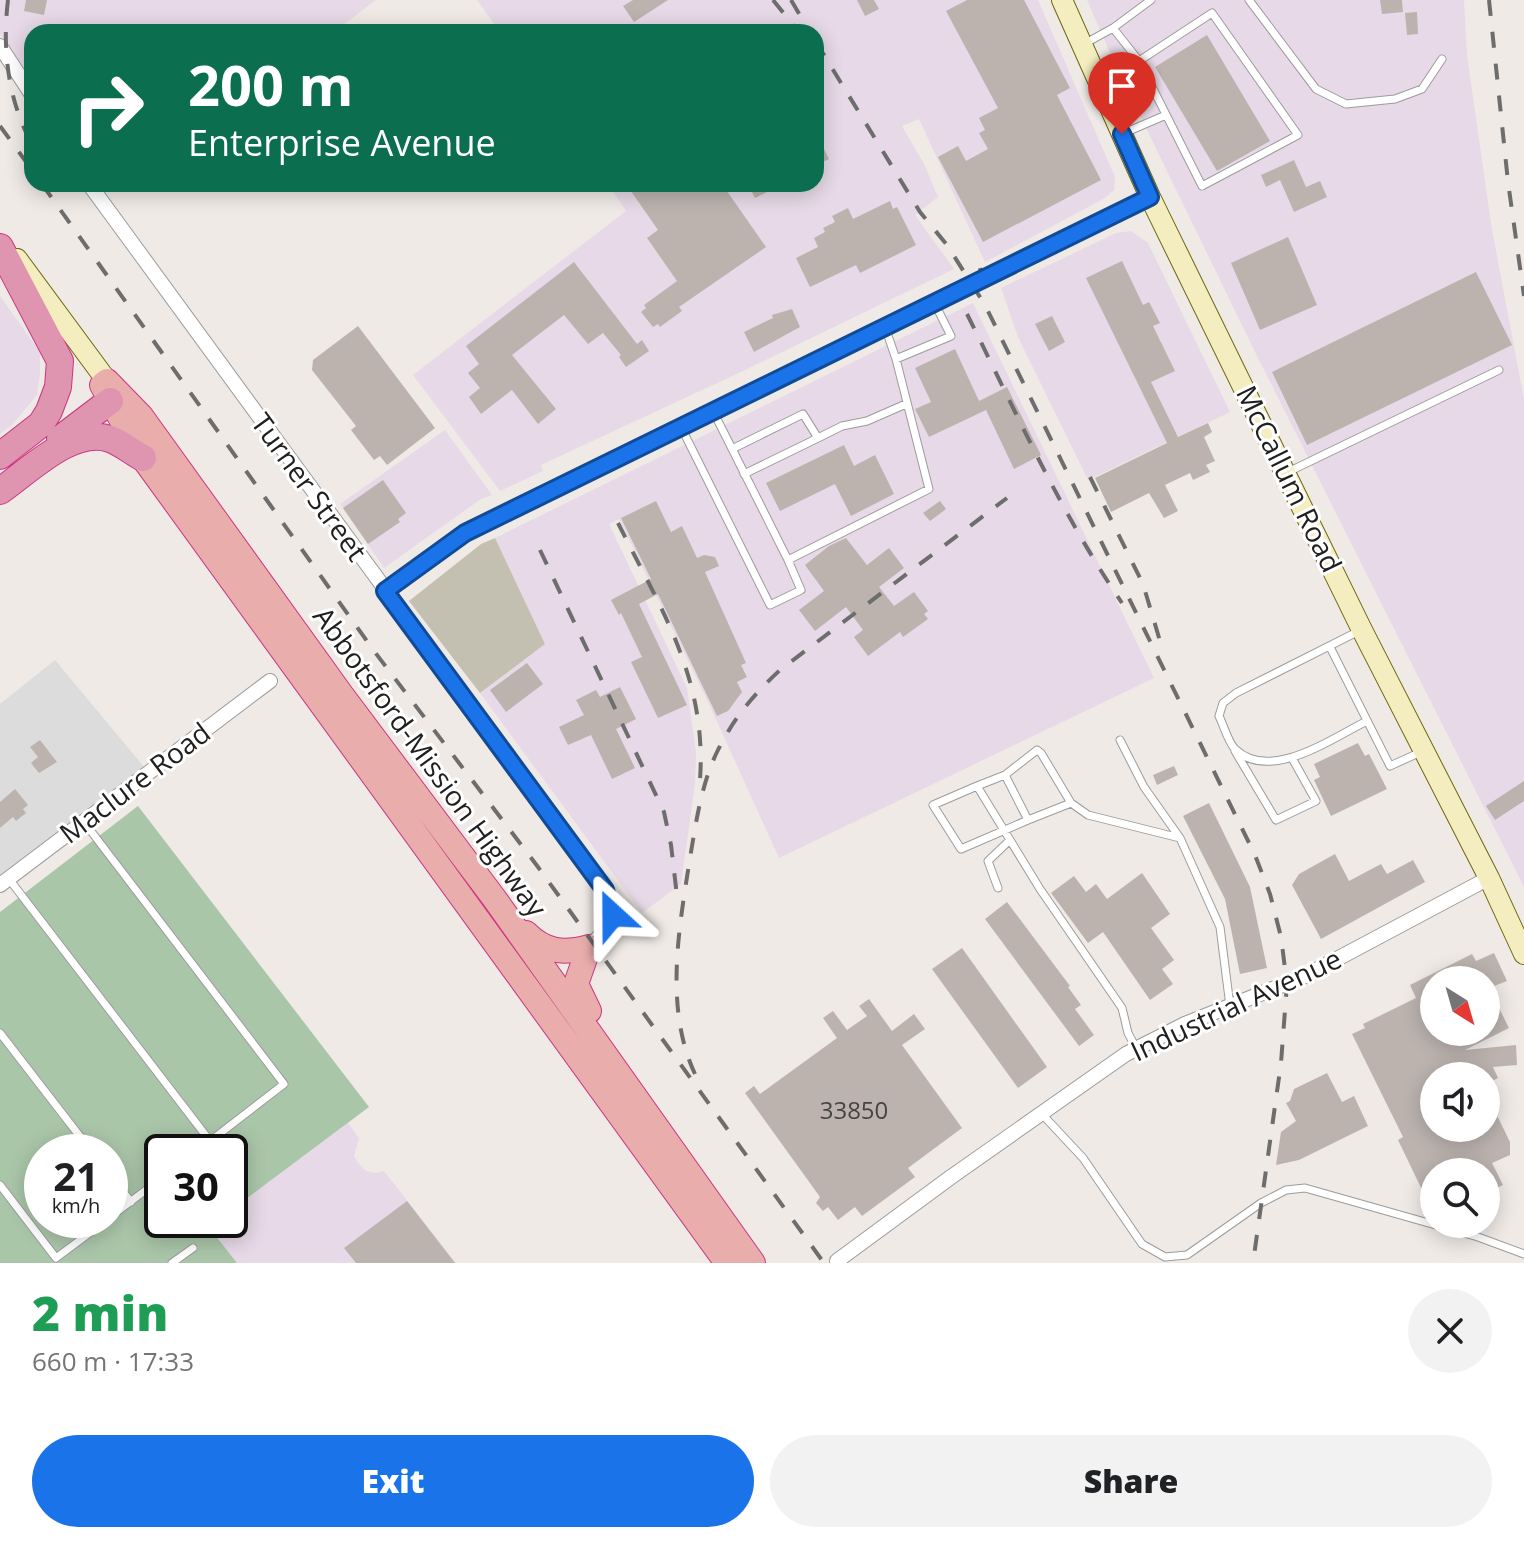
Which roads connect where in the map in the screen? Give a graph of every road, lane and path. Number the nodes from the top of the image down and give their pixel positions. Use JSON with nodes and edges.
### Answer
{"nodes":[{"id":1,"x":1062,"y":0,"type":"edge"},
{"id":2,"x":1151,"y":0,"type":"edge"},
{"id":3,"x":1249,"y":0,"type":"edge"},
{"id":4,"x":1113,"y":28,"type":"junction"},
{"id":5,"x":1082,"y":45,"type":"junction"},
{"id":6,"x":0,"y":46,"type":"edge"},
{"id":7,"x":1442,"y":59,"type":"dead end"},
{"id":8,"x":1139,"y":61,"type":"junction"},
{"id":9,"x":24,"y":83,"type":"edge"},
{"id":10,"x":1166,"y":115,"type":"junction"},
{"id":11,"x":1122,"y":134,"type":"junction"},
{"id":12,"x":95,"y":192,"type":"edge"},
{"id":13,"x":1150,"y":197,"type":"junction"},
{"id":14,"x":0,"y":235,"type":"edge"},
{"id":15,"x":0,"y":247,"type":"edge"},
{"id":16,"x":934,"y":302,"type":"junction"},
{"id":17,"x":885,"y":327,"type":"junction"},
{"id":18,"x":896,"y":359,"type":"junction"},
{"id":19,"x":1499,"y":370,"type":"dead end"},
{"id":20,"x":106,"y":385,"type":"junction"},
{"id":21,"x":906,"y":404,"type":"junction"},
{"id":22,"x":713,"y":411,"type":"junction"},
{"id":23,"x":681,"y":427,"type":"junction"},
{"id":24,"x":818,"y":438,"type":"junction"},
{"id":25,"x":732,"y":449,"type":"junction"},
{"id":26,"x":143,"y":458,"type":"junction"},
{"id":27,"x":0,"y":459,"type":"edge"},
{"id":28,"x":1286,"y":473,"type":"junction"},
{"id":29,"x":744,"y":474,"type":"junction"},
{"id":30,"x":0,"y":485,"type":"edge"},
{"id":31,"x":0,"y":491,"type":"edge"},
{"id":32,"x":788,"y":560,"type":"junction"},
{"id":33,"x":385,"y":591,"type":"junction"},
{"id":34,"x":1362,"y":630,"type":"junction"},
{"id":35,"x":1330,"y":647,"type":"junction"},
{"id":36,"x":270,"y":681,"type":"dead end"},
{"id":37,"x":1367,"y":721,"type":"junction"},
{"id":38,"x":1120,"y":740,"type":"dead end"},
{"id":39,"x":1234,"y":748,"type":"junction"},
{"id":40,"x":1424,"y":751,"type":"junction"},
{"id":41,"x":1292,"y":758,"type":"junction"},
{"id":42,"x":1005,"y":775,"type":"junction"},
{"id":43,"x":977,"y":786,"type":"junction"},
{"id":44,"x":1071,"y":803,"type":"junction"},
{"id":45,"x":1028,"y":820,"type":"junction"},
{"id":46,"x":84,"y":822,"type":"junction"},
{"id":47,"x":1004,"y":830,"type":"junction"},
{"id":48,"x":1180,"y":838,"type":"junction"},
{"id":49,"x":1010,"y":840,"type":"junction"},
{"id":50,"x":1489,"y":878,"type":"junction"},
{"id":51,"x":4,"y":882,"type":"edge"},
{"id":52,"x":998,"y":888,"type":"dead end"},
{"id":53,"x":494,"y":898,"type":"junction"},
{"id":54,"x":589,"y":947,"type":"junction"},
{"id":55,"x":1524,"y":954,"type":"edge"},
{"id":56,"x":1230,"y":1006,"type":"junction"},
{"id":57,"x":0,"y":1033,"type":"edge"},
{"id":58,"x":1136,"y":1048,"type":"junction"},
{"id":59,"x":1041,"y":1113,"type":"junction"},
{"id":60,"x":78,"y":1134,"type":"edge"},
{"id":61,"x":204,"y":1134,"type":"edge"},
{"id":62,"x":219,"y":1134,"type":"edge"},
{"id":63,"x":0,"y":1185,"type":"edge"},
{"id":64,"x":144,"y":1192,"type":"edge"},
{"id":65,"x":128,"y":1198,"type":"edge"},
{"id":66,"x":131,"y":1202,"type":"junction"},
{"id":67,"x":128,"y":1204,"type":"edge"},
{"id":68,"x":24,"y":1216,"type":"edge"},
{"id":69,"x":710,"y":1221,"type":"junction"},
{"id":70,"x":41,"y":1238,"type":"edge"},
{"id":71,"x":83,"y":1238,"type":"edge"},
{"id":72,"x":193,"y":1248,"type":"dead end"},
{"id":73,"x":1524,"y":1254,"type":"edge"},
{"id":74,"x":837,"y":1261,"type":"edge"},
{"id":75,"x":172,"y":1263,"type":"edge"},
{"id":76,"x":712,"y":1263,"type":"edge"},
{"id":77,"x":727,"y":1263,"type":"edge"},
{"id":78,"x":753,"y":1263,"type":"edge"}],
"edges":[{"from":1,"to":5,"type":"main road","name":"McCallum Road"},
{"from":2,"to":4,"type":"lane"},
{"from":3,"to":7,"type":"lane"},
{"from":4,"to":5,"type":"lane"},
{"from":4,"to":8,"type":"lane"},
{"from":5,"to":11,"type":"main road","name":"McCallum Road"},
{"from":6,"to":9,"type":"street"},
{"from":8,"to":10,"type":"lane"},
{"from":8,"to":10,"type":"lane"},
{"from":10,"to":11,"type":"lane"},
{"from":11,"to":13,"type":"main road","name":"McCallum Road"},
{"from":12,"to":33,"type":"street","name":"Turner Street"},
{"from":13,"to":16,"type":"street"},
{"from":13,"to":28,"type":"main road","name":"McCallum Road"},
{"from":14,"to":20,"type":"main road"},
{"from":15,"to":27,"type":"highway"},
{"from":16,"to":17,"type":"street"},
{"from":16,"to":18,"type":"lane"},
{"from":17,"to":18,"type":"lane"},
{"from":17,"to":22,"type":"street"},
{"from":18,"to":21,"type":"lane"},
{"from":19,"to":28,"type":"lane"},
{"from":20,"to":26,"type":"highway","name":"Abbotsford-Mission Highway"},
{"from":20,"to":27,"type":"highway"},
{"from":20,"to":30,"type":"highway"},
{"from":20,"to":53,"type":"highway","name":"Abbotsford-Mission Highway"},
{"from":21,"to":24,"type":"lane"},
{"from":21,"to":32,"type":"lane"},
{"from":22,"to":23,"type":"street"},
{"from":22,"to":25,"type":"lane"},
{"from":23,"to":32,"type":"lane"},
{"from":23,"to":33,"type":"street"},
{"from":24,"to":25,"type":"lane"},
{"from":24,"to":29,"type":"lane"},
{"from":25,"to":29,"type":"lane"},
{"from":26,"to":31,"type":"highway"},
{"from":26,"to":69,"type":"highway","name":"Abbotsford-Mission Highway"},
{"from":28,"to":34,"type":"main road","name":"McCallum Road"},
{"from":29,"to":32,"type":"lane"},
{"from":33,"to":54,"type":"street","name":"Turner Street"},
{"from":34,"to":35,"type":"lane"},
{"from":34,"to":40,"type":"main road","name":"McCallum Road"},
{"from":35,"to":37,"type":"lane"},
{"from":35,"to":39,"type":"lane"},
{"from":36,"to":46,"type":"street","name":"Maclure Road"},
{"from":37,"to":40,"type":"lane"},
{"from":37,"to":41,"type":"lane"},
{"from":38,"to":48,"type":"lane"},
{"from":39,"to":41,"type":"lane"},
{"from":39,"to":41,"type":"lane"},
{"from":40,"to":50,"type":"main road","name":"McCallum Road"},
{"from":42,"to":43,"type":"lane"},
{"from":42,"to":44,"type":"lane"},
{"from":42,"to":45,"type":"lane"},
{"from":43,"to":47,"type":"lane"},
{"from":43,"to":47,"type":"lane"},
{"from":44,"to":45,"type":"lane"},
{"from":44,"to":48,"type":"lane"},
{"from":45,"to":47,"type":"lane"},
{"from":46,"to":51,"type":"street","name":"Maclure Road"},
{"from":46,"to":62,"type":"lane"},
{"from":47,"to":49,"type":"lane"},
{"from":48,"to":56,"type":"lane"},
{"from":49,"to":52,"type":"lane"},
{"from":49,"to":58,"type":"lane"},
{"from":50,"to":55,"type":"main road","name":"McCallum Road"},
{"from":50,"to":56,"type":"street","name":"Industrial Avenue"},
{"from":51,"to":61,"type":"lane"},
{"from":53,"to":54,"type":"highway"},
{"from":53,"to":69,"type":"highway","name":"Abbotsford-Mission Highway"},
{"from":54,"to":69,"type":"highway"},
{"from":56,"to":58,"type":"street","name":"Industrial Avenue"},
{"from":57,"to":60,"type":"lane"},
{"from":58,"to":59,"type":"street","name":"Industrial Avenue"},
{"from":59,"to":73,"type":"lane"},
{"from":59,"to":74,"type":"street","name":"Industrial Avenue"},
{"from":63,"to":68,"type":"lane"},
{"from":64,"to":66,"type":"lane"},
{"from":65,"to":66,"type":"lane"},
{"from":66,"to":67,"type":"lane"},
{"from":69,"to":76,"type":"highway"},
{"from":69,"to":77,"type":"highway","name":"Abbotsford-Mission Highway"},
{"from":69,"to":78,"type":"highway","name":"Abbotsford-Mission Highway"},
{"from":70,"to":71,"type":"lane"},
{"from":72,"to":75,"type":"lane"}]}
